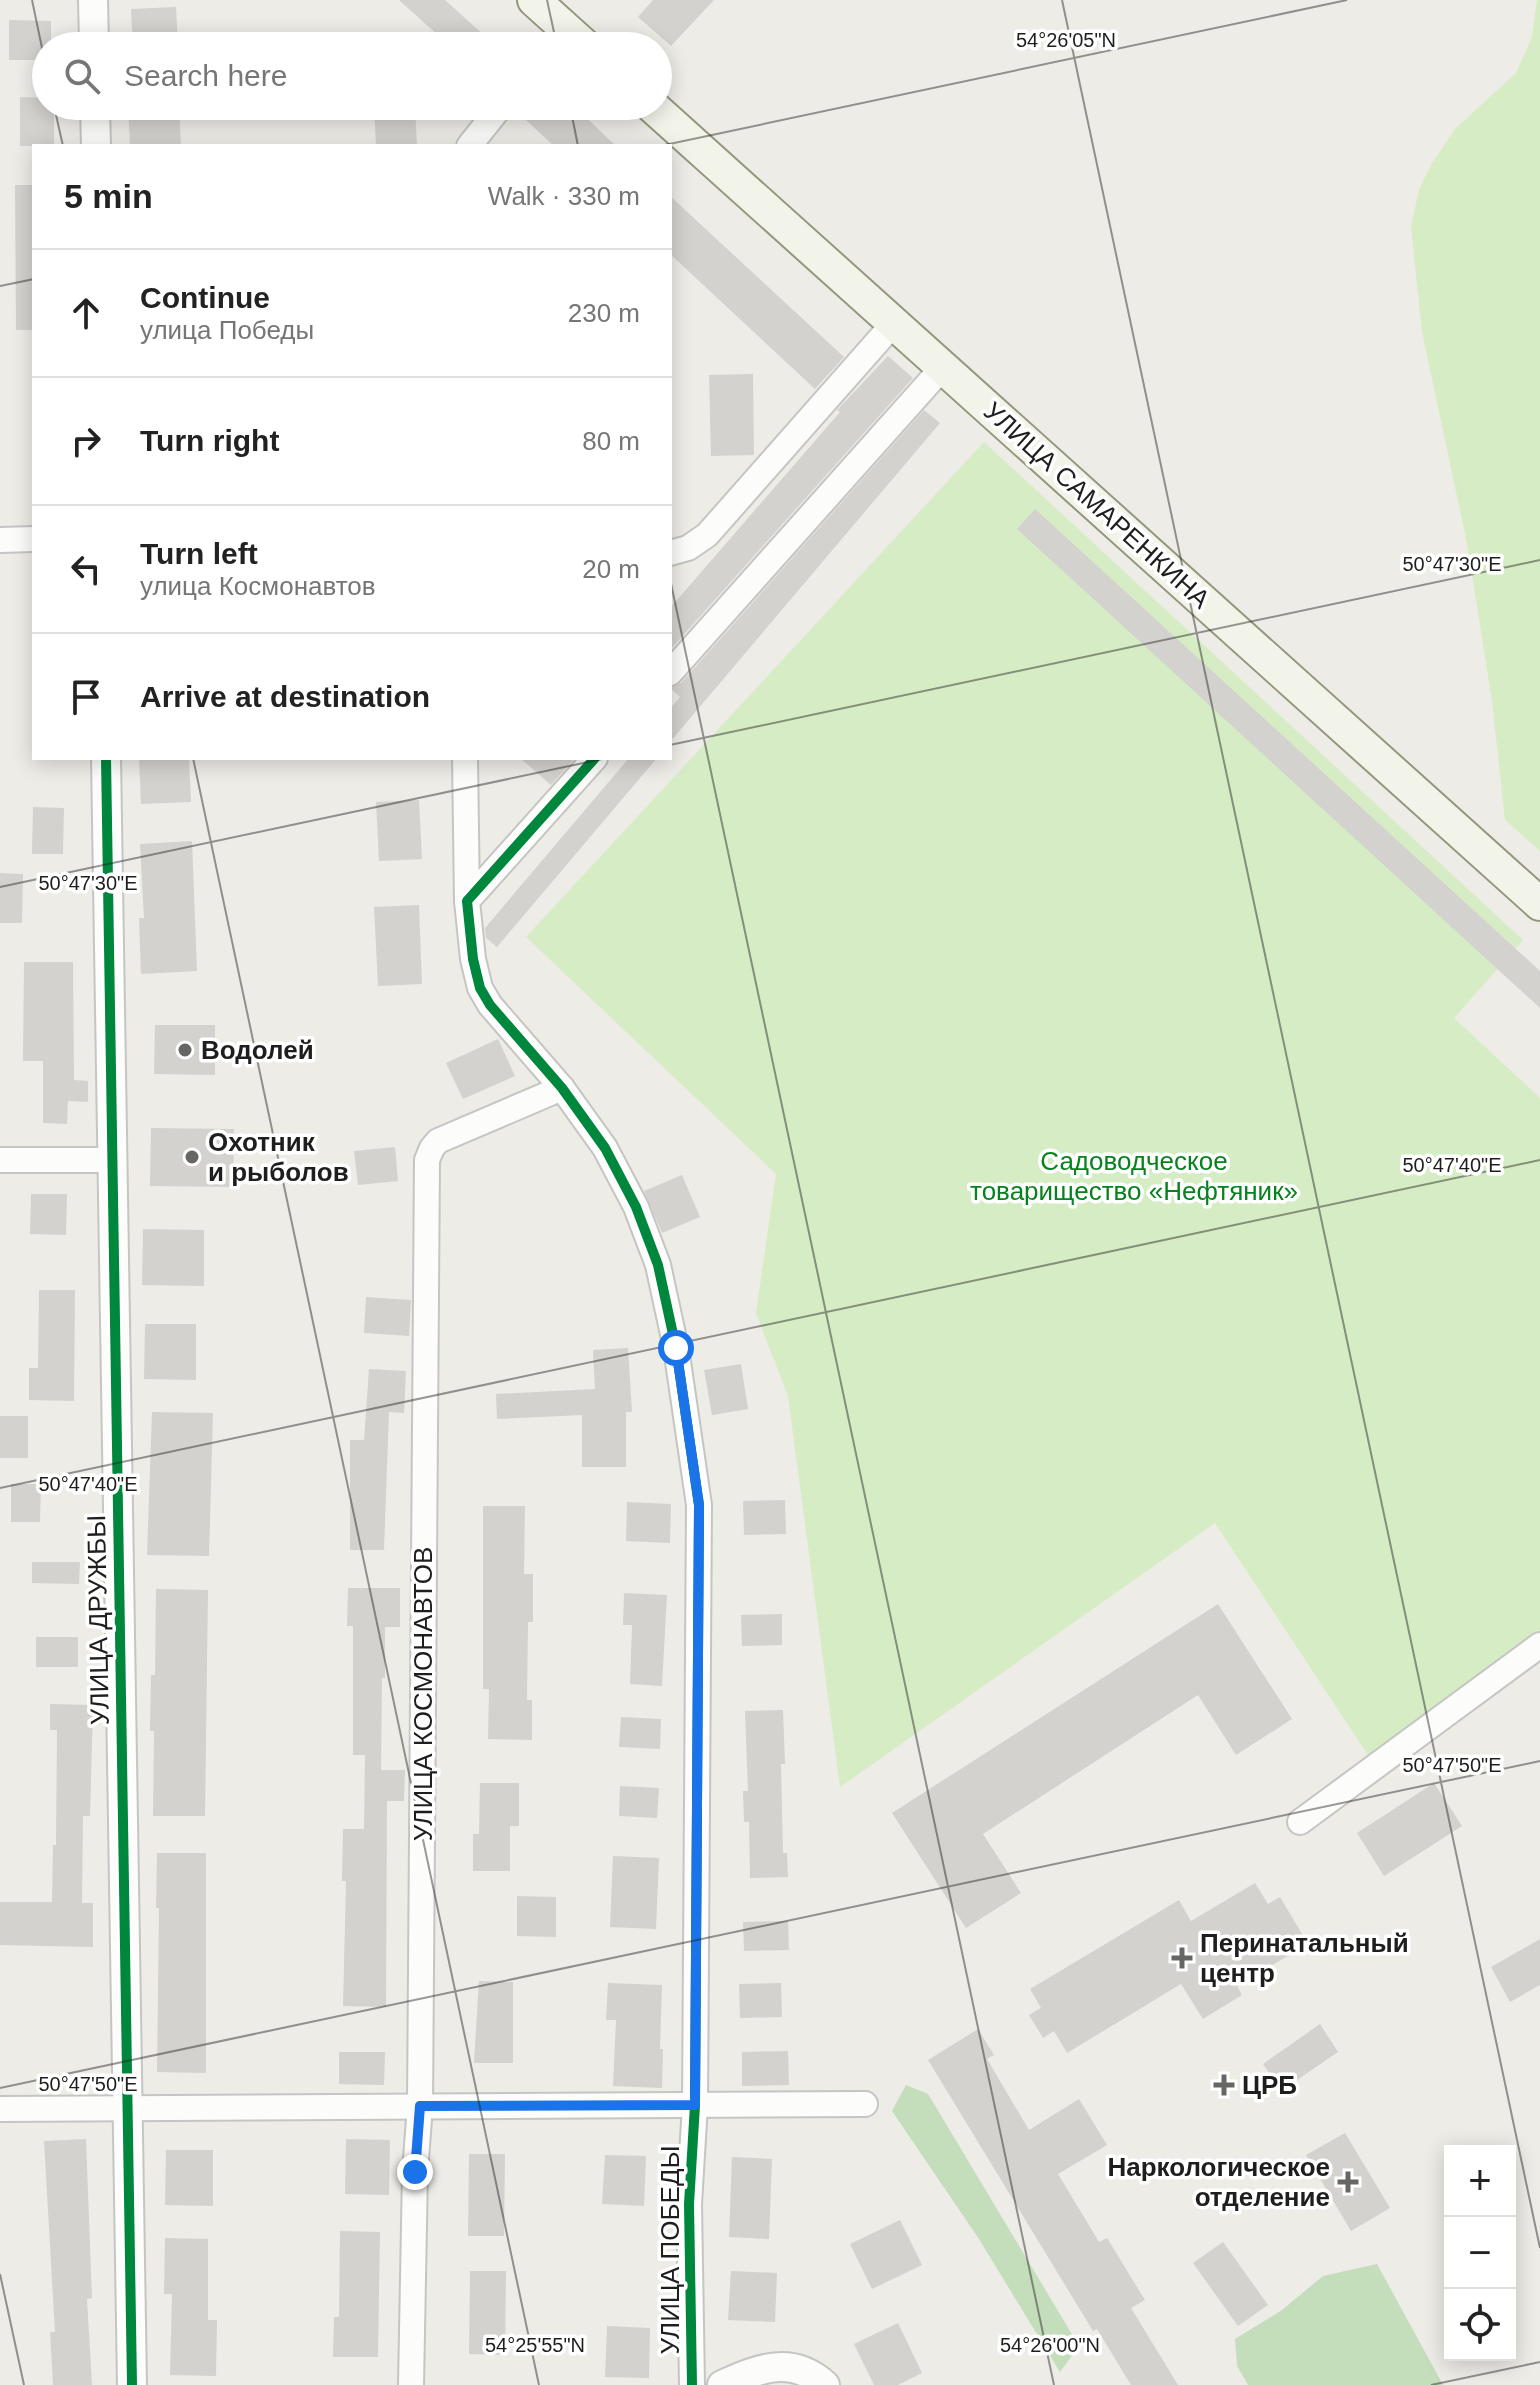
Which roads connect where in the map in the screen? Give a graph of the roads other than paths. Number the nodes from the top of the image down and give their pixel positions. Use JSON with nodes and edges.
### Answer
{"nodes":[{"id":1,"x":93,"y":0,"type":"edge"},
{"id":2,"x":534,"y":0,"type":"edge"},
{"id":3,"x":94,"y":32,"type":"edge"},
{"id":4,"x":563,"y":32,"type":"edge"},
{"id":5,"x":95,"y":120,"type":"edge"},
{"id":6,"x":490,"y":120,"type":"edge"},
{"id":7,"x":668,"y":120,"type":"edge"},
{"id":8,"x":96,"y":144,"type":"edge"},
{"id":9,"x":471,"y":144,"type":"edge"},
{"id":10,"x":894,"y":323,"type":"junction"},
{"id":11,"x":943,"y":367,"type":"junction"},
{"id":12,"x":32,"y":539,"type":"edge"},
{"id":13,"x":0,"y":540,"type":"edge"},
{"id":14,"x":672,"y":552,"type":"edge"},
{"id":15,"x":672,"y":671,"type":"edge"},
{"id":16,"x":106,"y":760,"type":"edge"},
{"id":17,"x":465,"y":760,"type":"edge"},
{"id":18,"x":593,"y":760,"type":"edge"},
{"id":19,"x":467,"y":901,"type":"junction"},
{"id":20,"x":1540,"y":904,"type":"edge"},
{"id":21,"x":562,"y":1088,"type":"junction"},
{"id":22,"x":0,"y":1160,"type":"edge"},
{"id":23,"x":112,"y":1160,"type":"junction"},
{"id":24,"x":1540,"y":1645,"type":"edge"},
{"id":25,"x":1300,"y":1822,"type":"dead end"},
{"id":26,"x":865,"y":2104,"type":"dead end"},
{"id":27,"x":695,"y":2105,"type":"junction"},
{"id":28,"x":420,"y":2106,"type":"junction"},
{"id":29,"x":128,"y":2108,"type":"junction"},
{"id":30,"x":0,"y":2109,"type":"edge"},
{"id":31,"x":733,"y":2380,"type":"edge"},
{"id":32,"x":132,"y":2385,"type":"edge"},
{"id":33,"x":411,"y":2385,"type":"edge"},
{"id":34,"x":692,"y":2385,"type":"edge"},
{"id":35,"x":825,"y":2385,"type":"edge"}],
"edges":[{"from":1,"to":3,"type":"street"},
{"from":2,"to":4,"type":"main road"},
{"from":5,"to":8,"type":"street"},
{"from":6,"to":9,"type":"street"},
{"from":7,"to":10,"type":"main road","name":"УЛИЦА САМАРЕНКИНА"},
{"from":10,"to":11,"type":"main road","name":"УЛИЦА САМАРЕНКИНА"},
{"from":10,"to":14,"type":"street"},
{"from":11,"to":15,"type":"street"},
{"from":11,"to":20,"type":"main road","name":"УЛИЦА САМАРЕНКИНА"},
{"from":12,"to":13,"type":"street"},
{"from":16,"to":23,"type":"street","name":"УЛИЦА ДРУЖБЫ"},
{"from":17,"to":19,"type":"street"},
{"from":18,"to":19,"type":"street"},
{"from":19,"to":21,"type":"street","name":"УЛИЦА ПОБЕДЫ"},
{"from":21,"to":27,"type":"street","name":"УЛИЦА ПОБЕДЫ"},
{"from":21,"to":28,"type":"street","name":"УЛИЦА КОСМОНАВТОВ"},
{"from":22,"to":23,"type":"street"},
{"from":23,"to":29,"type":"street","name":"УЛИЦА ДРУЖБЫ"},
{"from":24,"to":25,"type":"street"},
{"from":26,"to":27,"type":"street"},
{"from":27,"to":28,"type":"street"},
{"from":27,"to":34,"type":"street","name":"УЛИЦА ПОБЕДЫ"},
{"from":28,"to":29,"type":"street"},
{"from":28,"to":33,"type":"street","name":"УЛИЦА КОСМОНАВТОВ"},
{"from":29,"to":30,"type":"street"},
{"from":29,"to":32,"type":"street","name":"УЛИЦА ДРУЖБЫ"},
{"from":31,"to":35,"type":"street"}]}
